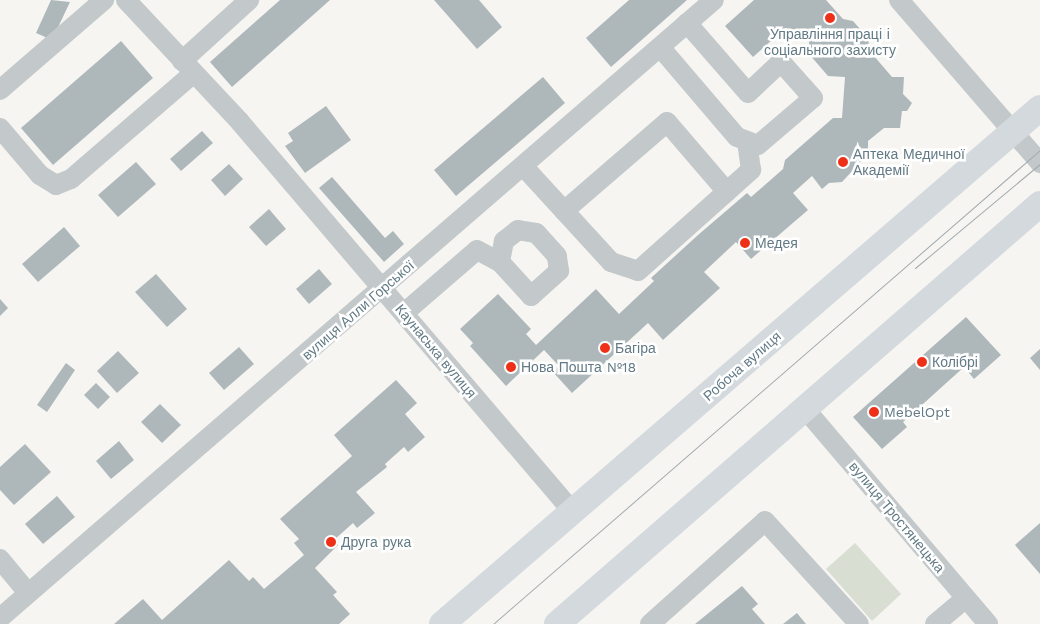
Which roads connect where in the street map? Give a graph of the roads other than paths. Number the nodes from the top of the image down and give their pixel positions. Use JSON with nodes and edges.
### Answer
{"nodes":[{"id":1,"x":104,"y":0,"type":"edge"},
{"id":2,"x":126,"y":0,"type":"edge"},
{"id":3,"x":250,"y":0,"type":"edge"},
{"id":4,"x":714,"y":0,"type":"edge"},
{"id":5,"x":899,"y":0,"type":"edge"},
{"id":6,"x":687,"y":23,"type":"junction"},
{"id":7,"x":660,"y":47,"type":"junction"},
{"id":8,"x":188,"y":67,"type":"junction"},
{"id":9,"x":0,"y":90,"type":"edge"},
{"id":10,"x":1040,"y":108,"type":"edge"},
{"id":11,"x":0,"y":128,"type":"edge"},
{"id":12,"x":1013,"y":131,"type":"junction"},
{"id":13,"x":747,"y":141,"type":"junction"},
{"id":14,"x":1040,"y":163,"type":"edge"},
{"id":15,"x":524,"y":166,"type":"junction"},
{"id":16,"x":728,"y":192,"type":"junction"},
{"id":17,"x":1040,"y":204,"type":"edge"},
{"id":18,"x":564,"y":211,"type":"junction"},
{"id":19,"x":500,"y":262,"type":"dead end"},
{"id":20,"x":384,"y":289,"type":"junction"},
{"id":21,"x":404,"y":313,"type":"junction"},
{"id":22,"x":806,"y":410,"type":"junction"},
{"id":23,"x":573,"y":512,"type":"junction"},
{"id":24,"x":0,"y":559,"type":"edge"},
{"id":25,"x":28,"y":593,"type":"junction"},
{"id":26,"x":965,"y":599,"type":"junction"},
{"id":27,"x":0,"y":618,"type":"edge"},
{"id":28,"x":442,"y":624,"type":"edge"},
{"id":29,"x":557,"y":624,"type":"edge"},
{"id":30,"x":650,"y":624,"type":"edge"},
{"id":31,"x":859,"y":624,"type":"edge"},
{"id":32,"x":936,"y":624,"type":"edge"},
{"id":33,"x":988,"y":624,"type":"edge"}],
"edges":[{"from":1,"to":9,"type":"street"},
{"from":2,"to":8,"type":"street","name":"Каунаська вулиця"},
{"from":3,"to":8,"type":"street"},
{"from":4,"to":6,"type":"street","name":"вулиця Алли Горської"},
{"from":5,"to":12,"type":"street"},
{"from":6,"to":7,"type":"street","name":"вулиця Алли Горської"},
{"from":6,"to":13,"type":"street"},
{"from":7,"to":13,"type":"street"},
{"from":7,"to":15,"type":"street","name":"вулиця Алли Горської"},
{"from":8,"to":11,"type":"street"},
{"from":8,"to":20,"type":"street","name":"Каунаська вулиця"},
{"from":10,"to":12,"type":"main road","name":"Робоча вулиця"},
{"from":12,"to":14,"type":"street"},
{"from":12,"to":23,"type":"main road","name":"Робоча вулиця"},
{"from":13,"to":16,"type":"street"},
{"from":15,"to":18,"type":"street"},
{"from":15,"to":20,"type":"street","name":"вулиця Алли Горської"},
{"from":16,"to":18,"type":"street"},
{"from":16,"to":18,"type":"street"},
{"from":17,"to":22,"type":"main road"},
{"from":19,"to":21,"type":"street"},
{"from":20,"to":21,"type":"street","name":"Каунаська вулиця"},
{"from":20,"to":25,"type":"street","name":"вулиця Алли Горської"},
{"from":21,"to":23,"type":"street","name":"Каунаська вулиця"},
{"from":22,"to":26,"type":"street","name":"вулиця Тростянецька"},
{"from":22,"to":29,"type":"main road"},
{"from":23,"to":28,"type":"main road","name":"Робоча вулиця"},
{"from":24,"to":25,"type":"street"},
{"from":25,"to":27,"type":"street","name":"вулиця Алли Горської"},
{"from":26,"to":32,"type":"street"},
{"from":26,"to":33,"type":"street","name":"вулиця Тростянецька"},
{"from":30,"to":31,"type":"street"}]}
